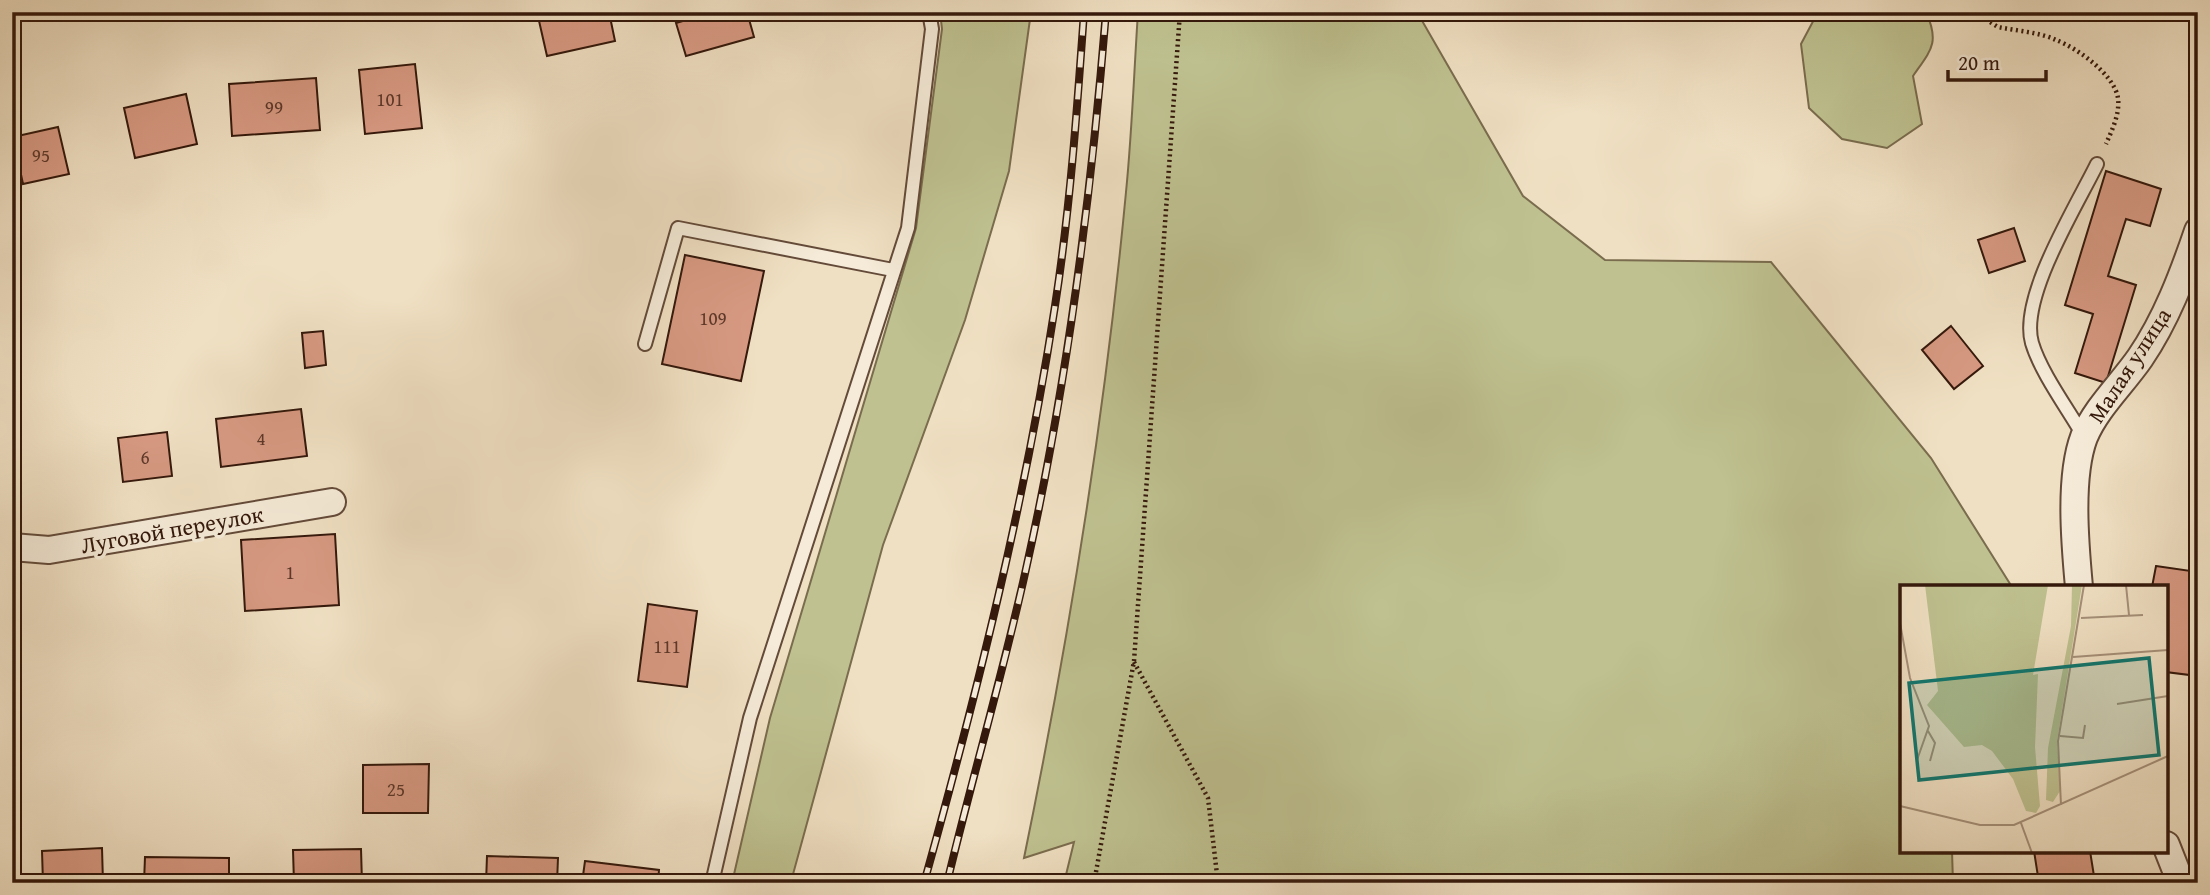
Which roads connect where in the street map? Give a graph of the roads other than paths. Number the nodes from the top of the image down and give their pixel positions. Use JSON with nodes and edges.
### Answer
{"nodes":[{"id":1,"x":929,"y":12,"type":"edge"},
{"id":2,"x":2096,"y":164,"type":"road end"},
{"id":3,"x":2198,"y":231,"type":"edge"},
{"id":4,"x":893,"y":270,"type":"junction"},
{"id":5,"x":645,"y":344,"type":"dead end"},
{"id":6,"x":2084,"y":438,"type":"junction"},
{"id":7,"x":332,"y":502,"type":"dead end"},
{"id":8,"x":12,"y":547,"type":"edge"},
{"id":9,"x":2079,"y":585,"type":"edge"},
{"id":10,"x":2168,"y":850,"type":"edge"},
{"id":11,"x":712,"y":883,"type":"edge"},
{"id":12,"x":2181,"y":883,"type":"edge"}],
"edges":[{"from":1,"to":4,"type":"lane"},
{"from":2,"to":6,"type":"lane"},
{"from":3,"to":6,"type":"street","name":"Малая улица"},
{"from":4,"to":5,"type":"lane"},
{"from":4,"to":11,"type":"lane"},
{"from":6,"to":9,"type":"street","name":"Малая улица"},
{"from":7,"to":8,"type":"street","name":"Луговой переулок"},
{"from":10,"to":12,"type":"street"}]}
